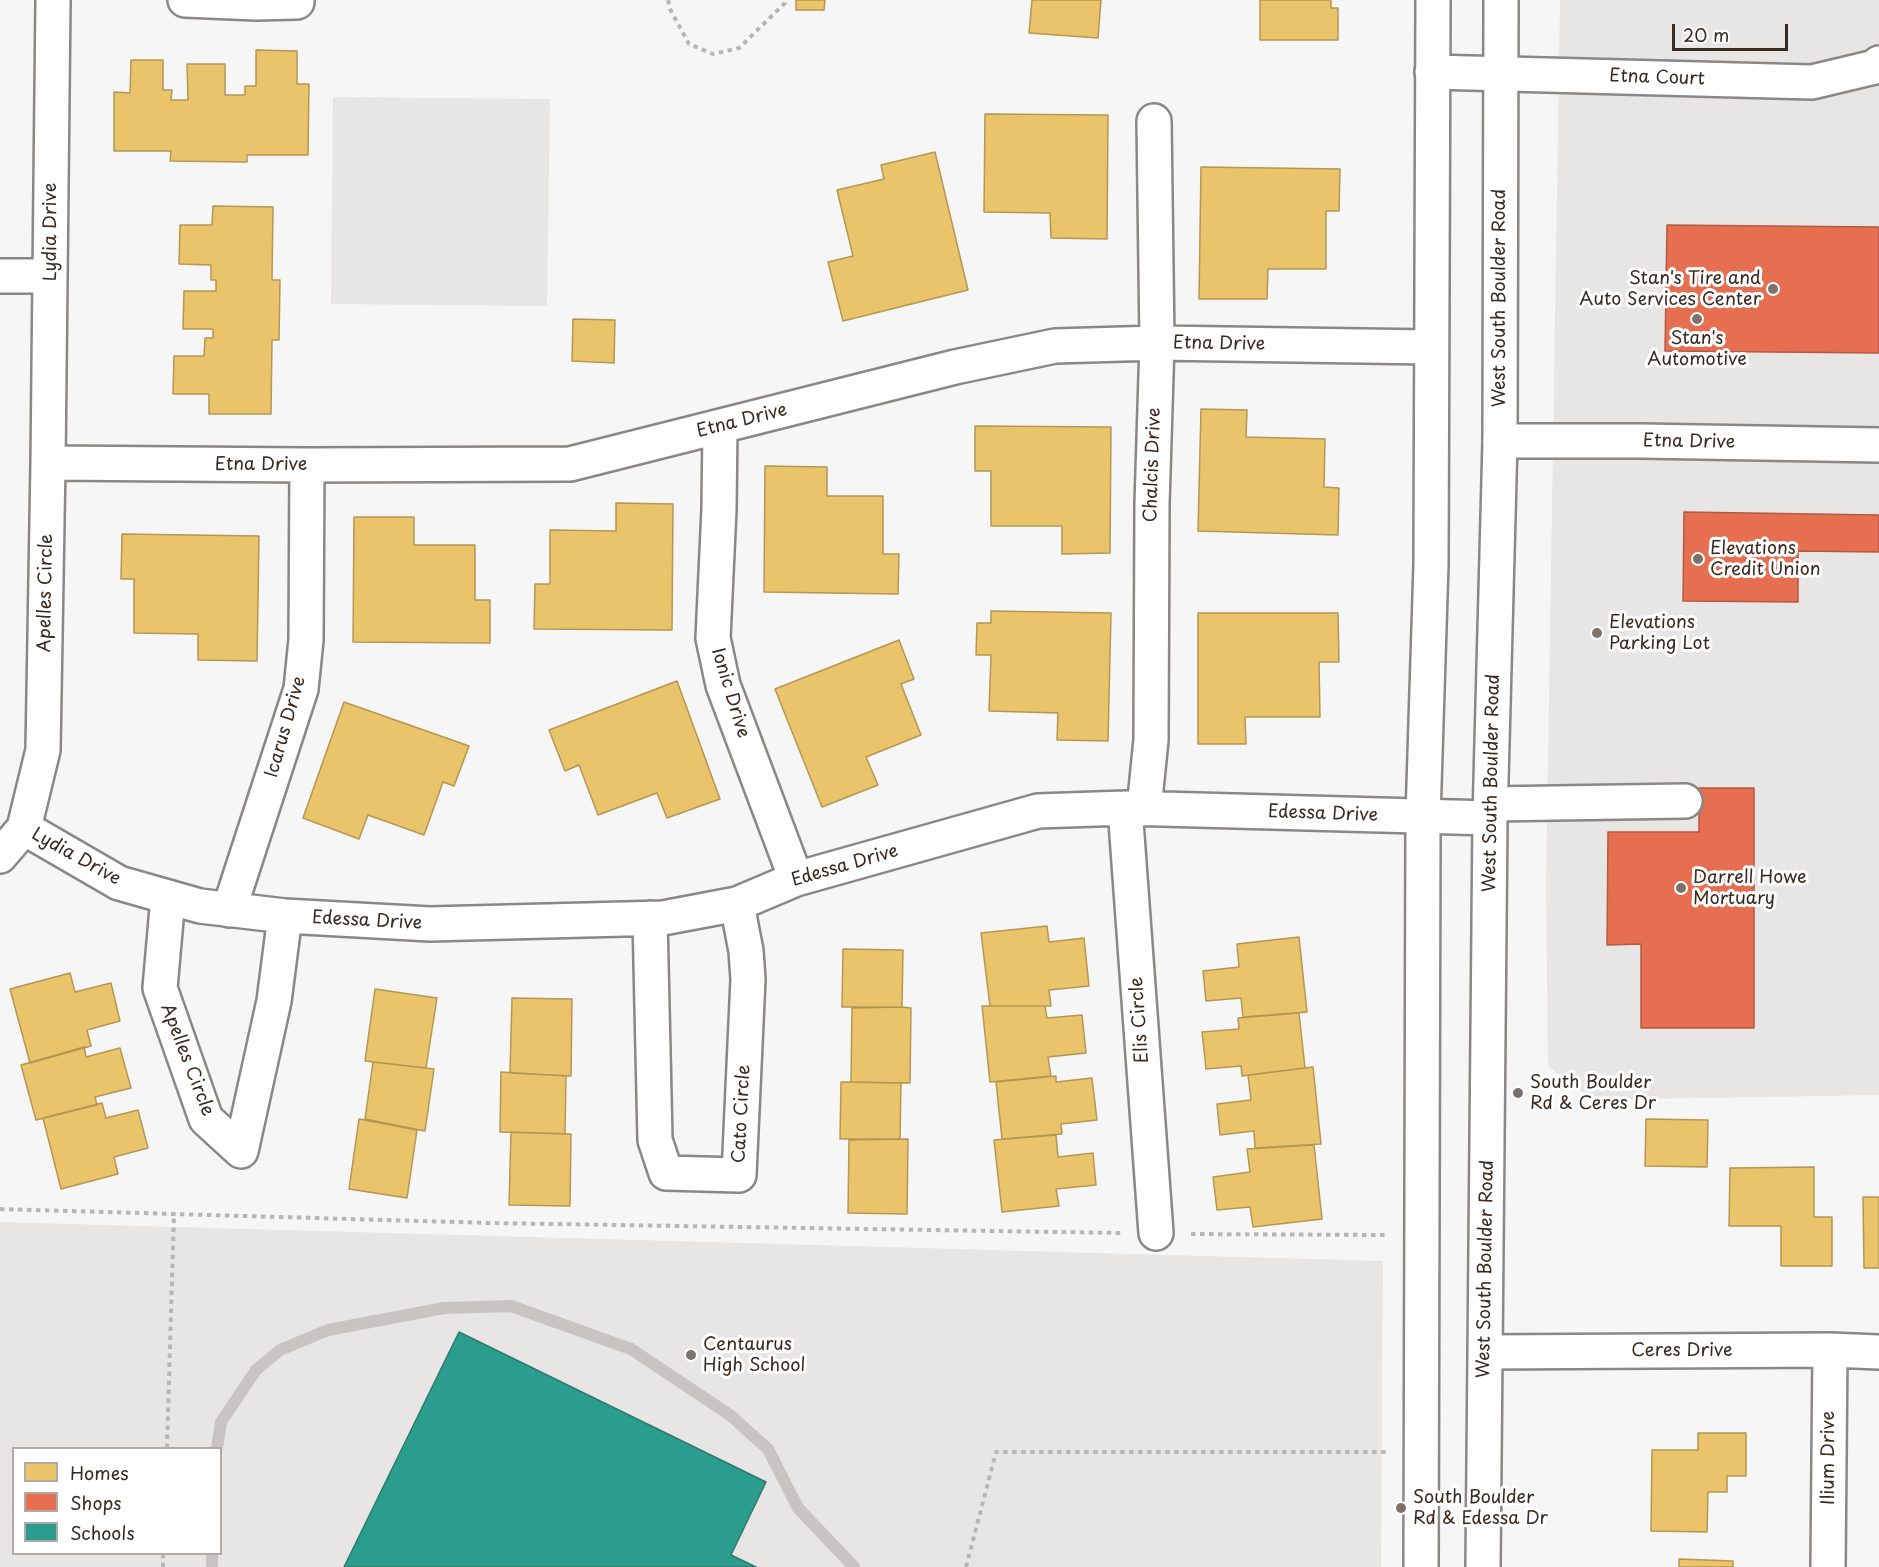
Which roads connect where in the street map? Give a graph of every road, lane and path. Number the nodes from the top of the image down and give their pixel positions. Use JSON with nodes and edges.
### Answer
{"nodes":[{"id":1,"x":53,"y":0,"type":"edge"},
{"id":2,"x":184,"y":0,"type":"edge"},
{"id":3,"x":668,"y":0,"type":"edge"},
{"id":4,"x":785,"y":0,"type":"edge"},
{"id":5,"x":1433,"y":0,"type":"edge"},
{"id":6,"x":1501,"y":0,"type":"edge"},
{"id":7,"x":297,"y":2,"type":"dead end"},
{"id":8,"x":1879,"y":63,"type":"edge"},
{"id":9,"x":1432,"y":72,"type":"junction"},
{"id":10,"x":1500,"y":74,"type":"junction"},
{"id":11,"x":1154,"y":121,"type":"dead end"},
{"id":12,"x":0,"y":276,"type":"edge"},
{"id":13,"x":50,"y":276,"type":"junction"},
{"id":14,"x":1157,"y":343,"type":"junction"},
{"id":15,"x":1431,"y":348,"type":"junction"},
{"id":16,"x":720,"y":427,"type":"junction"},
{"id":17,"x":1500,"y":441,"type":"junction"},
{"id":18,"x":1879,"y":445,"type":"edge"},
{"id":19,"x":48,"y":463,"type":"junction"},
{"id":20,"x":307,"y":465,"type":"junction"},
{"id":21,"x":1685,"y":801,"type":"dead end"},
{"id":22,"x":1135,"y":808,"type":"junction"},
{"id":23,"x":1491,"y":811,"type":"junction"},
{"id":24,"x":1423,"y":817,"type":"junction"},
{"id":25,"x":24,"y":828,"type":"junction"},
{"id":26,"x":0,"y":856,"type":"edge"},
{"id":27,"x":796,"y":879,"type":"junction"},
{"id":28,"x":168,"y":897,"type":"junction"},
{"id":29,"x":737,"y":904,"type":"junction"},
{"id":30,"x":214,"y":908,"type":"junction"},
{"id":31,"x":285,"y":916,"type":"junction"},
{"id":32,"x":650,"y":918,"type":"junction"},
{"id":33,"x":0,"y":1209,"type":"edge"},
{"id":34,"x":174,"y":1213,"type":"junction"},
{"id":35,"x":1156,"y":1233,"type":"junction"},
{"id":36,"x":1422,"y":1236,"type":"junction"},
{"id":37,"x":1830,"y":1350,"type":"junction"},
{"id":38,"x":1486,"y":1352,"type":"junction"},
{"id":39,"x":1879,"y":1352,"type":"edge"},
{"id":40,"x":167,"y":1447,"type":"edge"},
{"id":41,"x":1397,"y":1452,"type":"dead end"},
{"id":42,"x":966,"y":1567,"type":"edge"},
{"id":43,"x":1421,"y":1567,"type":"edge"},
{"id":44,"x":1483,"y":1567,"type":"edge"},
{"id":45,"x":1828,"y":1567,"type":"edge"}],
"edges":[{"from":1,"to":13,"type":"street","name":"Lydia Drive"},
{"from":2,"to":7,"type":"street"},
{"from":3,"to":4,"type":"path"},
{"from":5,"to":9,"type":"street"},
{"from":6,"to":10,"type":"street","name":"West South Boulder Road"},
{"from":8,"to":10,"type":"street","name":"Etna Court"},
{"from":9,"to":10,"type":"street","name":"Etna Court"},
{"from":9,"to":15,"type":"street"},
{"from":10,"to":17,"type":"street","name":"West South Boulder Road"},
{"from":11,"to":14,"type":"street","name":"Chalcis Drive"},
{"from":12,"to":13,"type":"street"},
{"from":13,"to":19,"type":"street","name":"Lydia Drive"},
{"from":14,"to":15,"type":"street","name":"Etna Drive"},
{"from":14,"to":16,"type":"street","name":"Etna Drive"},
{"from":14,"to":22,"type":"street","name":"Chalcis Drive"},
{"from":15,"to":24,"type":"street"},
{"from":16,"to":20,"type":"street","name":"Etna Drive"},
{"from":16,"to":27,"type":"street","name":"Ionic Drive"},
{"from":17,"to":18,"type":"street","name":"Etna Drive"},
{"from":17,"to":23,"type":"street","name":"West South Boulder Road"},
{"from":19,"to":20,"type":"street","name":"Etna Drive"},
{"from":19,"to":25,"type":"street","name":"Apelles Circle"},
{"from":20,"to":30,"type":"street","name":"Icarus Drive"},
{"from":21,"to":23,"type":"street","name":"Edessa Drive"},
{"from":22,"to":24,"type":"street","name":"Edessa Drive"},
{"from":22,"to":27,"type":"street","name":"Edessa Drive"},
{"from":22,"to":35,"type":"street","name":"Elis Circle"},
{"from":23,"to":24,"type":"street","name":"Edessa Drive"},
{"from":23,"to":38,"type":"street","name":"West South Boulder Road"},
{"from":24,"to":36,"type":"street"},
{"from":25,"to":26,"type":"street","name":"Lydia Drive"},
{"from":25,"to":28,"type":"street","name":"Lydia Drive"},
{"from":27,"to":29,"type":"street","name":"Edessa Drive"},
{"from":28,"to":30,"type":"street","name":"Lydia Drive"},
{"from":28,"to":31,"type":"street","name":"Apelles Circle"},
{"from":29,"to":32,"type":"street","name":"Edessa Drive"},
{"from":29,"to":32,"type":"street","name":"Cato Circle"},
{"from":30,"to":31,"type":"street","name":"Edessa Drive"},
{"from":31,"to":32,"type":"street","name":"Edessa Drive"},
{"from":33,"to":34,"type":"path"},
{"from":34,"to":35,"type":"path"},
{"from":34,"to":40,"type":"path"},
{"from":35,"to":36,"type":"path"},
{"from":36,"to":43,"type":"street"},
{"from":37,"to":38,"type":"street","name":"Ceres Drive"},
{"from":37,"to":39,"type":"street","name":"Ceres Drive"},
{"from":37,"to":45,"type":"street","name":"Ilium Drive"},
{"from":38,"to":44,"type":"street","name":"West South Boulder Road"},
{"from":41,"to":42,"type":"path"}]}
